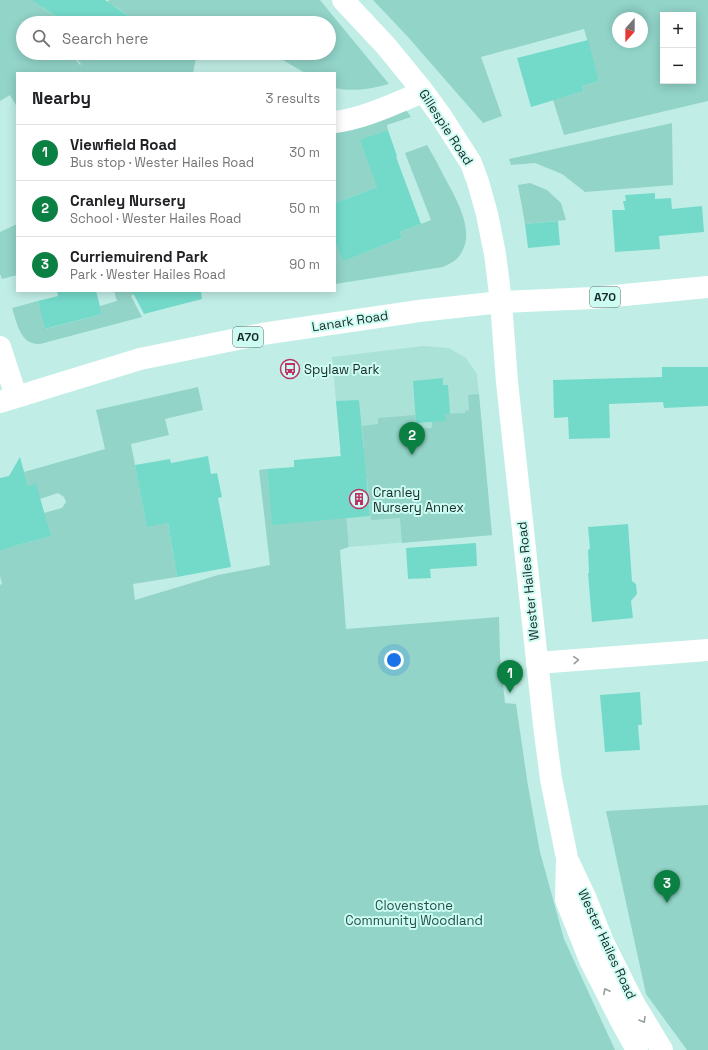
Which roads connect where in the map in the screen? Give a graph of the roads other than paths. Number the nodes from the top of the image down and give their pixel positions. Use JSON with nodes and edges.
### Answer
{"nodes":[{"id":1,"x":343,"y":0,"type":"edge"},
{"id":2,"x":423,"y":92,"type":"junction"},
{"id":3,"x":336,"y":122,"type":"edge"},
{"id":4,"x":708,"y":287,"type":"edge"},
{"id":5,"x":501,"y":302,"type":"junction"},
{"id":6,"x":0,"y":347,"type":"edge"},
{"id":7,"x":8,"y":399,"type":"edge"},
{"id":8,"x":708,"y":650,"type":"edge"},
{"id":9,"x":537,"y":663,"type":"junction"},
{"id":10,"x":566,"y":858,"type":"junction"},
{"id":11,"x":637,"y":1050,"type":"edge"},
{"id":12,"x":662,"y":1050,"type":"edge"}],
"edges":[{"from":1,"to":2,"type":"main road","name":"Gillespie Road"},
{"from":2,"to":3,"type":"main road"},
{"from":2,"to":5,"type":"main road","name":"Gillespie Road"},
{"from":4,"to":5,"type":"main road","name":"Lanark Road","number":"A70"},
{"from":5,"to":7,"type":"main road","name":"Lanark Road","number":"A70"},
{"from":5,"to":9,"type":"main road","name":"Wester Hailes Road"},
{"from":6,"to":7,"type":"main road"},
{"from":9,"to":8,"type":"main road","one_way":true},
{"from":9,"to":10,"type":"main road","name":"Wester Hailes Road"},
{"from":11,"to":10,"type":"main road","name":"Wester Hailes Road","one_way":true},
{"from":10,"to":12,"type":"main road","name":"Wester Hailes Road","one_way":true}]}
